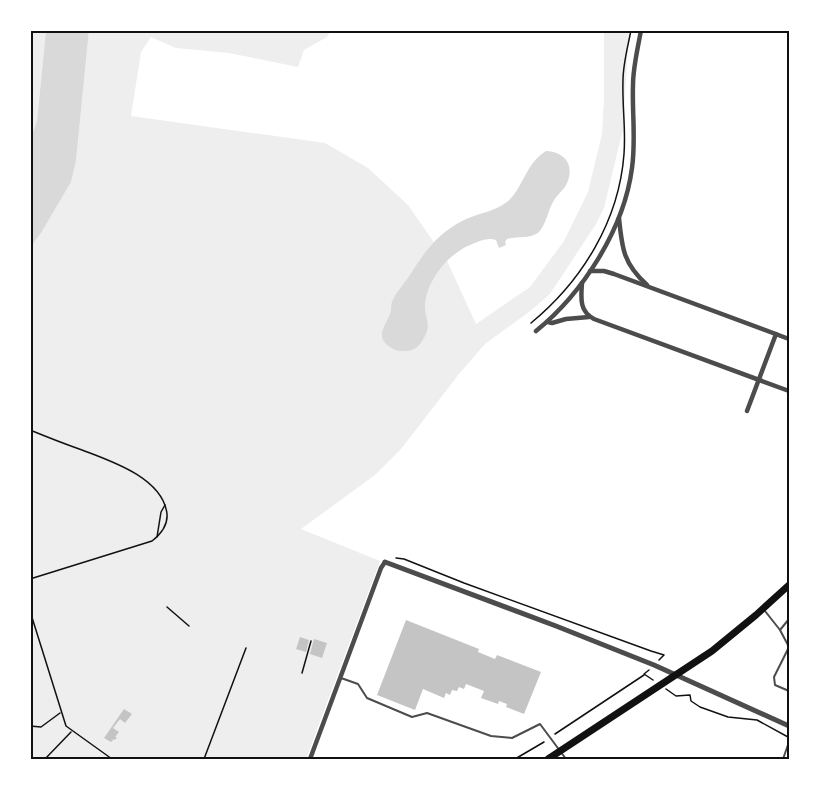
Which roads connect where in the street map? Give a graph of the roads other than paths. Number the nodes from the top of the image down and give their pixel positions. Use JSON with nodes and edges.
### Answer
{"nodes":[{"id":1,"x":641,"y":30,"type":"edge"},
{"id":2,"x":619,"y":218,"type":"junction"},
{"id":3,"x":590,"y":271,"type":"junction"},
{"id":4,"x":582,"y":283,"type":"junction"},
{"id":5,"x":651,"y":288,"type":"junction"},
{"id":6,"x":590,"y":317,"type":"junction"},
{"id":7,"x":548,"y":322,"type":"junction"},
{"id":8,"x":536,"y":331,"type":"dead end"},
{"id":9,"x":776,"y":334,"type":"junction"},
{"id":10,"x":789,"y":339,"type":"edge"},
{"id":11,"x":758,"y":380,"type":"junction"},
{"id":12,"x":789,"y":392,"type":"edge"},
{"id":13,"x":747,"y":411,"type":"dead end"},
{"id":14,"x":385,"y":562,"type":"joint"},
{"id":15,"x":789,"y":585,"type":"edge"},
{"id":16,"x":764,"y":609,"type":"junction"},
{"id":17,"x":789,"y":619,"type":"edge"},
{"id":18,"x":780,"y":630,"type":"junction"},
{"id":19,"x":789,"y":647,"type":"edge"},
{"id":20,"x":676,"y":674,"type":"junction"},
{"id":21,"x":341,"y":678,"type":"junction"},
{"id":22,"x":789,"y":691,"type":"edge"},
{"id":23,"x":789,"y":726,"type":"edge"},
{"id":24,"x":789,"y":742,"type":"edge"},
{"id":25,"x":560,"y":751,"type":"junction"},
{"id":26,"x":310,"y":759,"type":"edge"},
{"id":27,"x":548,"y":759,"type":"edge"},
{"id":28,"x":566,"y":759,"type":"edge"},
{"id":29,"x":783,"y":759,"type":"edge"}],
"edges":[{"from":1,"to":2,"type":"street"},
{"from":2,"to":3,"type":"street"},
{"from":2,"to":5,"type":"street"},
{"from":3,"to":4,"type":"street"},
{"from":3,"to":5,"type":"street"},
{"from":4,"to":6,"type":"street"},
{"from":4,"to":7,"type":"street"},
{"from":5,"to":9,"type":"street"},
{"from":6,"to":7,"type":"street"},
{"from":6,"to":11,"type":"street"},
{"from":7,"to":8,"type":"street"},
{"from":9,"to":10,"type":"street"},
{"from":9,"to":11,"type":"street"},
{"from":11,"to":12,"type":"street"},
{"from":11,"to":13,"type":"street"},
{"from":14,"to":20,"type":"street"},
{"from":14,"to":21,"type":"street"},
{"from":15,"to":16,"type":"main road"},
{"from":16,"to":18,"type":"lane"},
{"from":16,"to":20,"type":"main road"},
{"from":17,"to":18,"type":"lane"},
{"from":18,"to":19,"type":"lane"},
{"from":19,"to":22,"type":"lane"},
{"from":20,"to":23,"type":"street"},
{"from":20,"to":25,"type":"main road"},
{"from":21,"to":25,"type":"lane"},
{"from":21,"to":26,"type":"street"},
{"from":24,"to":29,"type":"lane"},
{"from":25,"to":27,"type":"main road"},
{"from":25,"to":28,"type":"lane"}]}
